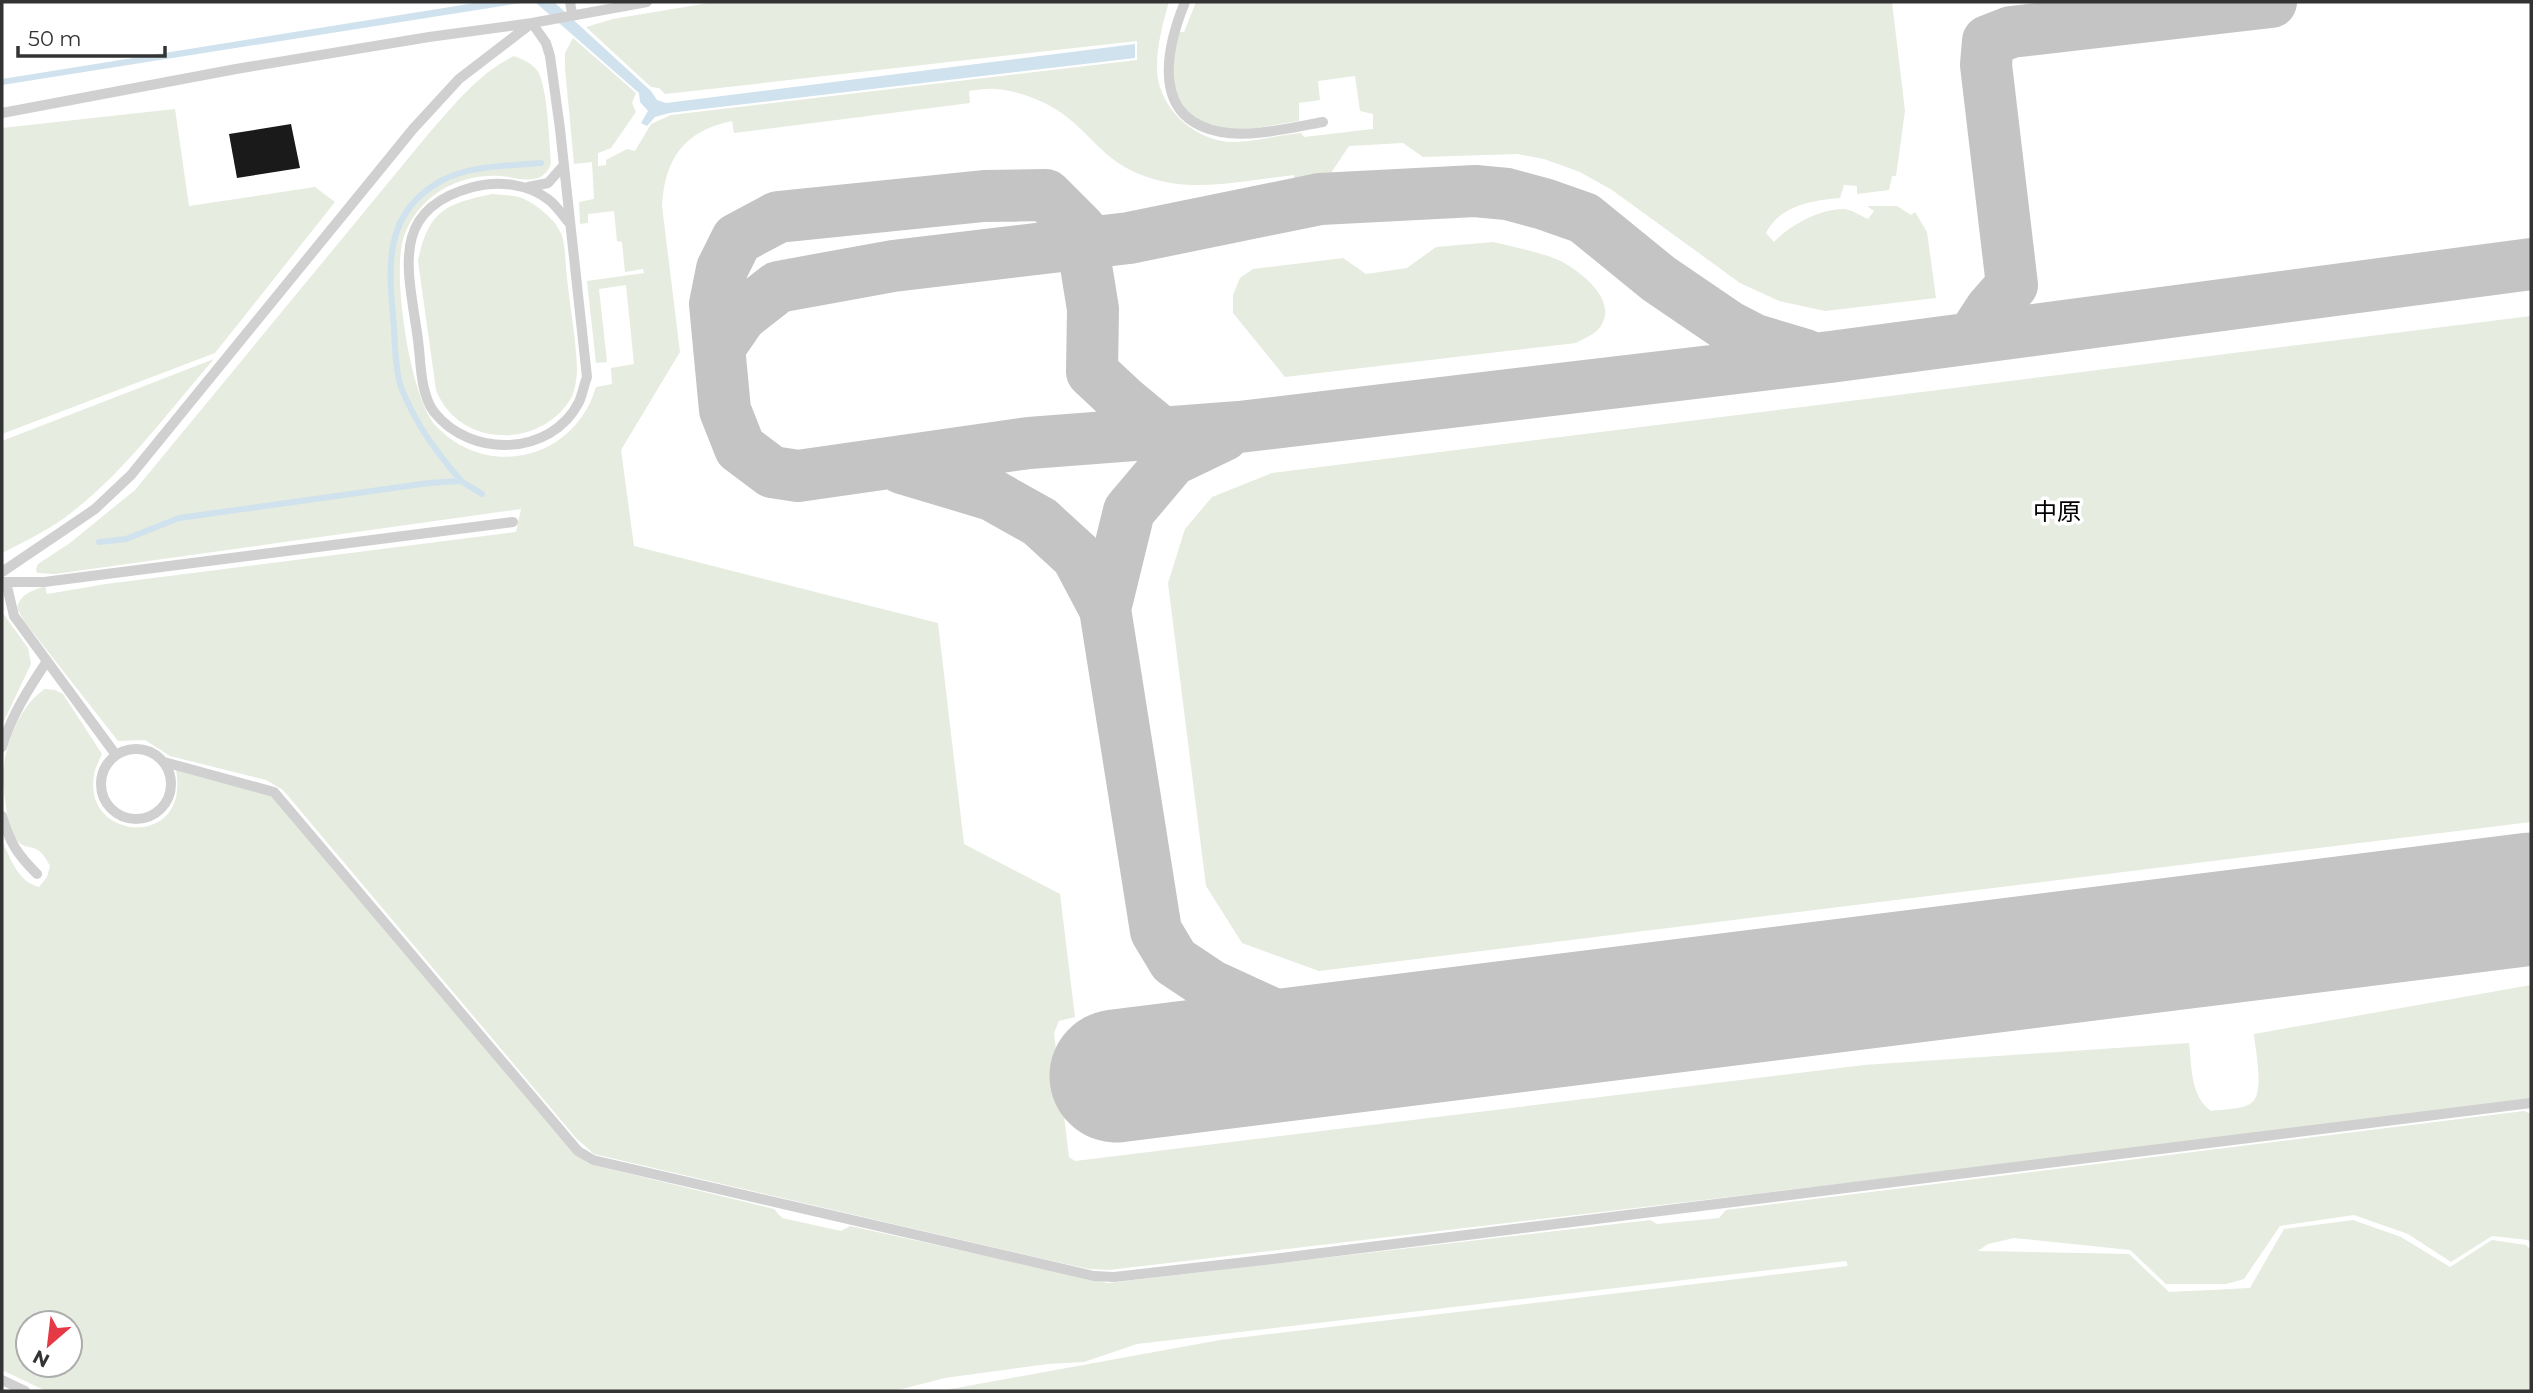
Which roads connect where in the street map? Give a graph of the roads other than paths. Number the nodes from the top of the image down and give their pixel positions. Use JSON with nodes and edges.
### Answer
{"nodes":[{"id":1,"x":570,"y":2,"type":"edge"},
{"id":2,"x":647,"y":2,"type":"edge"},
{"id":3,"x":1185,"y":2,"type":"edge"},
{"id":4,"x":572,"y":14,"type":"junction"},
{"id":5,"x":532,"y":23,"type":"junction"},
{"id":6,"x":2,"y":113,"type":"edge"},
{"id":7,"x":1323,"y":122,"type":"dead end"},
{"id":8,"x":564,"y":165,"type":"junction"},
{"id":9,"x":528,"y":187,"type":"junction"},
{"id":10,"x":569,"y":224,"type":"junction"},
{"id":11,"x":513,"y":522,"type":"dead end"},
{"id":12,"x":3,"y":579,"type":"edge"},
{"id":13,"x":47,"y":661,"type":"junction"},
{"id":14,"x":2,"y":747,"type":"edge"},
{"id":15,"x":116,"y":755,"type":"junction"},
{"id":16,"x":164,"y":762,"type":"junction"},
{"id":17,"x":2,"y":816,"type":"edge"},
{"id":18,"x":37,"y":874,"type":"dead end"},
{"id":19,"x":2531,"y":1103,"type":"edge"},
{"id":20,"x":2,"y":1380,"type":"edge"},
{"id":21,"x":25,"y":1391,"type":"edge"}],
"edges":[{"from":1,"to":4,"type":"lane"},
{"from":2,"to":4,"type":"lane"},
{"from":3,"to":7,"type":"lane"},
{"from":4,"to":5,"type":"lane"},
{"from":5,"to":6,"type":"lane"},
{"from":5,"to":8,"type":"lane"},
{"from":5,"to":12,"type":"lane"},
{"from":8,"to":9,"type":"lane"},
{"from":8,"to":10,"type":"lane"},
{"from":9,"to":10,"type":"lane"},
{"from":9,"to":10,"type":"lane"},
{"from":11,"to":12,"type":"lane"},
{"from":12,"to":13,"type":"lane"},
{"from":13,"to":14,"type":"lane"},
{"from":13,"to":15,"type":"lane"},
{"from":15,"to":16,"type":"lane"},
{"from":15,"to":16,"type":"lane"},
{"from":16,"to":19,"type":"lane"},
{"from":17,"to":18,"type":"lane"},
{"from":20,"to":21,"type":"lane"}]}
